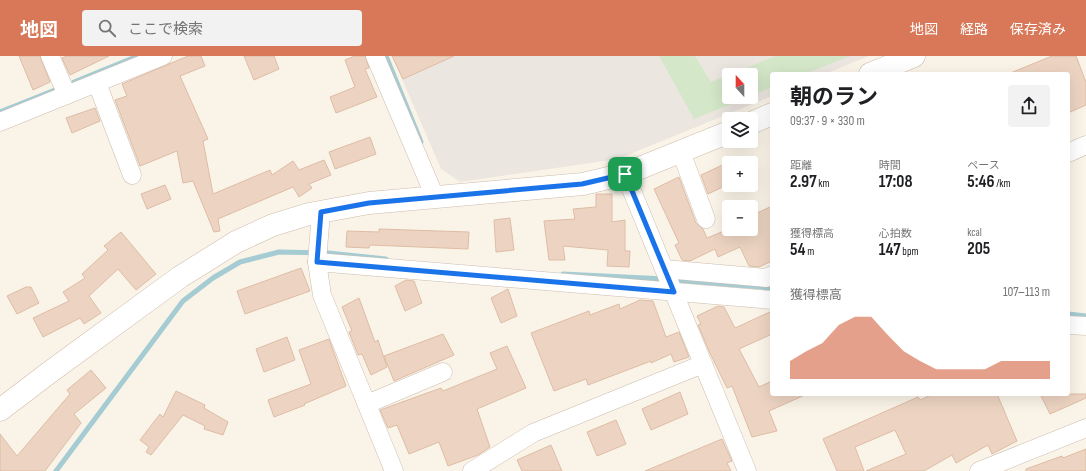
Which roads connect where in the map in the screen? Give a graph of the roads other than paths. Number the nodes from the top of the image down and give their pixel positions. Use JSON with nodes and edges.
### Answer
{"nodes":[{"id":1,"x":50,"y":56,"type":"edge"},
{"id":2,"x":163,"y":56,"type":"edge"},
{"id":3,"x":375,"y":56,"type":"edge"},
{"id":4,"x":914,"y":56,"type":"edge"},
{"id":5,"x":875,"y":72,"type":"edge"},
{"id":6,"x":97,"y":83,"type":"junction"},
{"id":7,"x":67,"y":95,"type":"junction"},
{"id":8,"x":770,"y":115,"type":"edge"},
{"id":9,"x":758,"y":120,"type":"edge"},
{"id":10,"x":0,"y":122,"type":"edge"},
{"id":11,"x":722,"y":135,"type":"edge"},
{"id":12,"x":1086,"y":145,"type":"edge"},
{"id":13,"x":681,"y":152,"type":"junction"},
{"id":14,"x":1070,"y":152,"type":"edge"},
{"id":15,"x":625,"y":174,"type":"junction"},
{"id":16,"x":132,"y":175,"type":"dead end"},
{"id":17,"x":435,"y":197,"type":"junction"},
{"id":18,"x":321,"y":212,"type":"junction"},
{"id":19,"x":706,"y":219,"type":"dead end"},
{"id":20,"x":317,"y":257,"type":"junction"},
{"id":21,"x":770,"y":277,"type":"edge"},
{"id":22,"x":669,"y":281,"type":"junction"},
{"id":23,"x":770,"y":300,"type":"edge"},
{"id":24,"x":1070,"y":325,"type":"edge"},
{"id":25,"x":1086,"y":326,"type":"edge"},
{"id":26,"x":703,"y":364,"type":"junction"},
{"id":27,"x":443,"y":372,"type":"dead end"},
{"id":28,"x":367,"y":404,"type":"junction"},
{"id":29,"x":0,"y":410,"type":"edge"},
{"id":30,"x":1086,"y":428,"type":"edge"},
{"id":31,"x":394,"y":471,"type":"edge"},
{"id":32,"x":472,"y":471,"type":"edge"},
{"id":33,"x":747,"y":471,"type":"edge"},
{"id":34,"x":979,"y":471,"type":"edge"}],
"edges":[{"from":1,"to":7,"type":"street"},
{"from":2,"to":6,"type":"street"},
{"from":3,"to":17,"type":"street"},
{"from":4,"to":5,"type":"street"},
{"from":6,"to":7,"type":"street"},
{"from":6,"to":16,"type":"street"},
{"from":7,"to":10,"type":"street"},
{"from":8,"to":9,"type":"street"},
{"from":11,"to":13,"type":"street"},
{"from":12,"to":14,"type":"street"},
{"from":13,"to":15,"type":"street"},
{"from":13,"to":19,"type":"street"},
{"from":15,"to":17,"type":"street"},
{"from":15,"to":22,"type":"street"},
{"from":17,"to":18,"type":"street"},
{"from":18,"to":20,"type":"street"},
{"from":18,"to":29,"type":"street"},
{"from":20,"to":22,"type":"street"},
{"from":20,"to":28,"type":"street"},
{"from":21,"to":22,"type":"street"},
{"from":22,"to":23,"type":"street"},
{"from":22,"to":26,"type":"street"},
{"from":24,"to":25,"type":"street"},
{"from":26,"to":32,"type":"street"},
{"from":26,"to":33,"type":"street"},
{"from":27,"to":28,"type":"street"},
{"from":28,"to":31,"type":"street"},
{"from":30,"to":34,"type":"street"}]}
